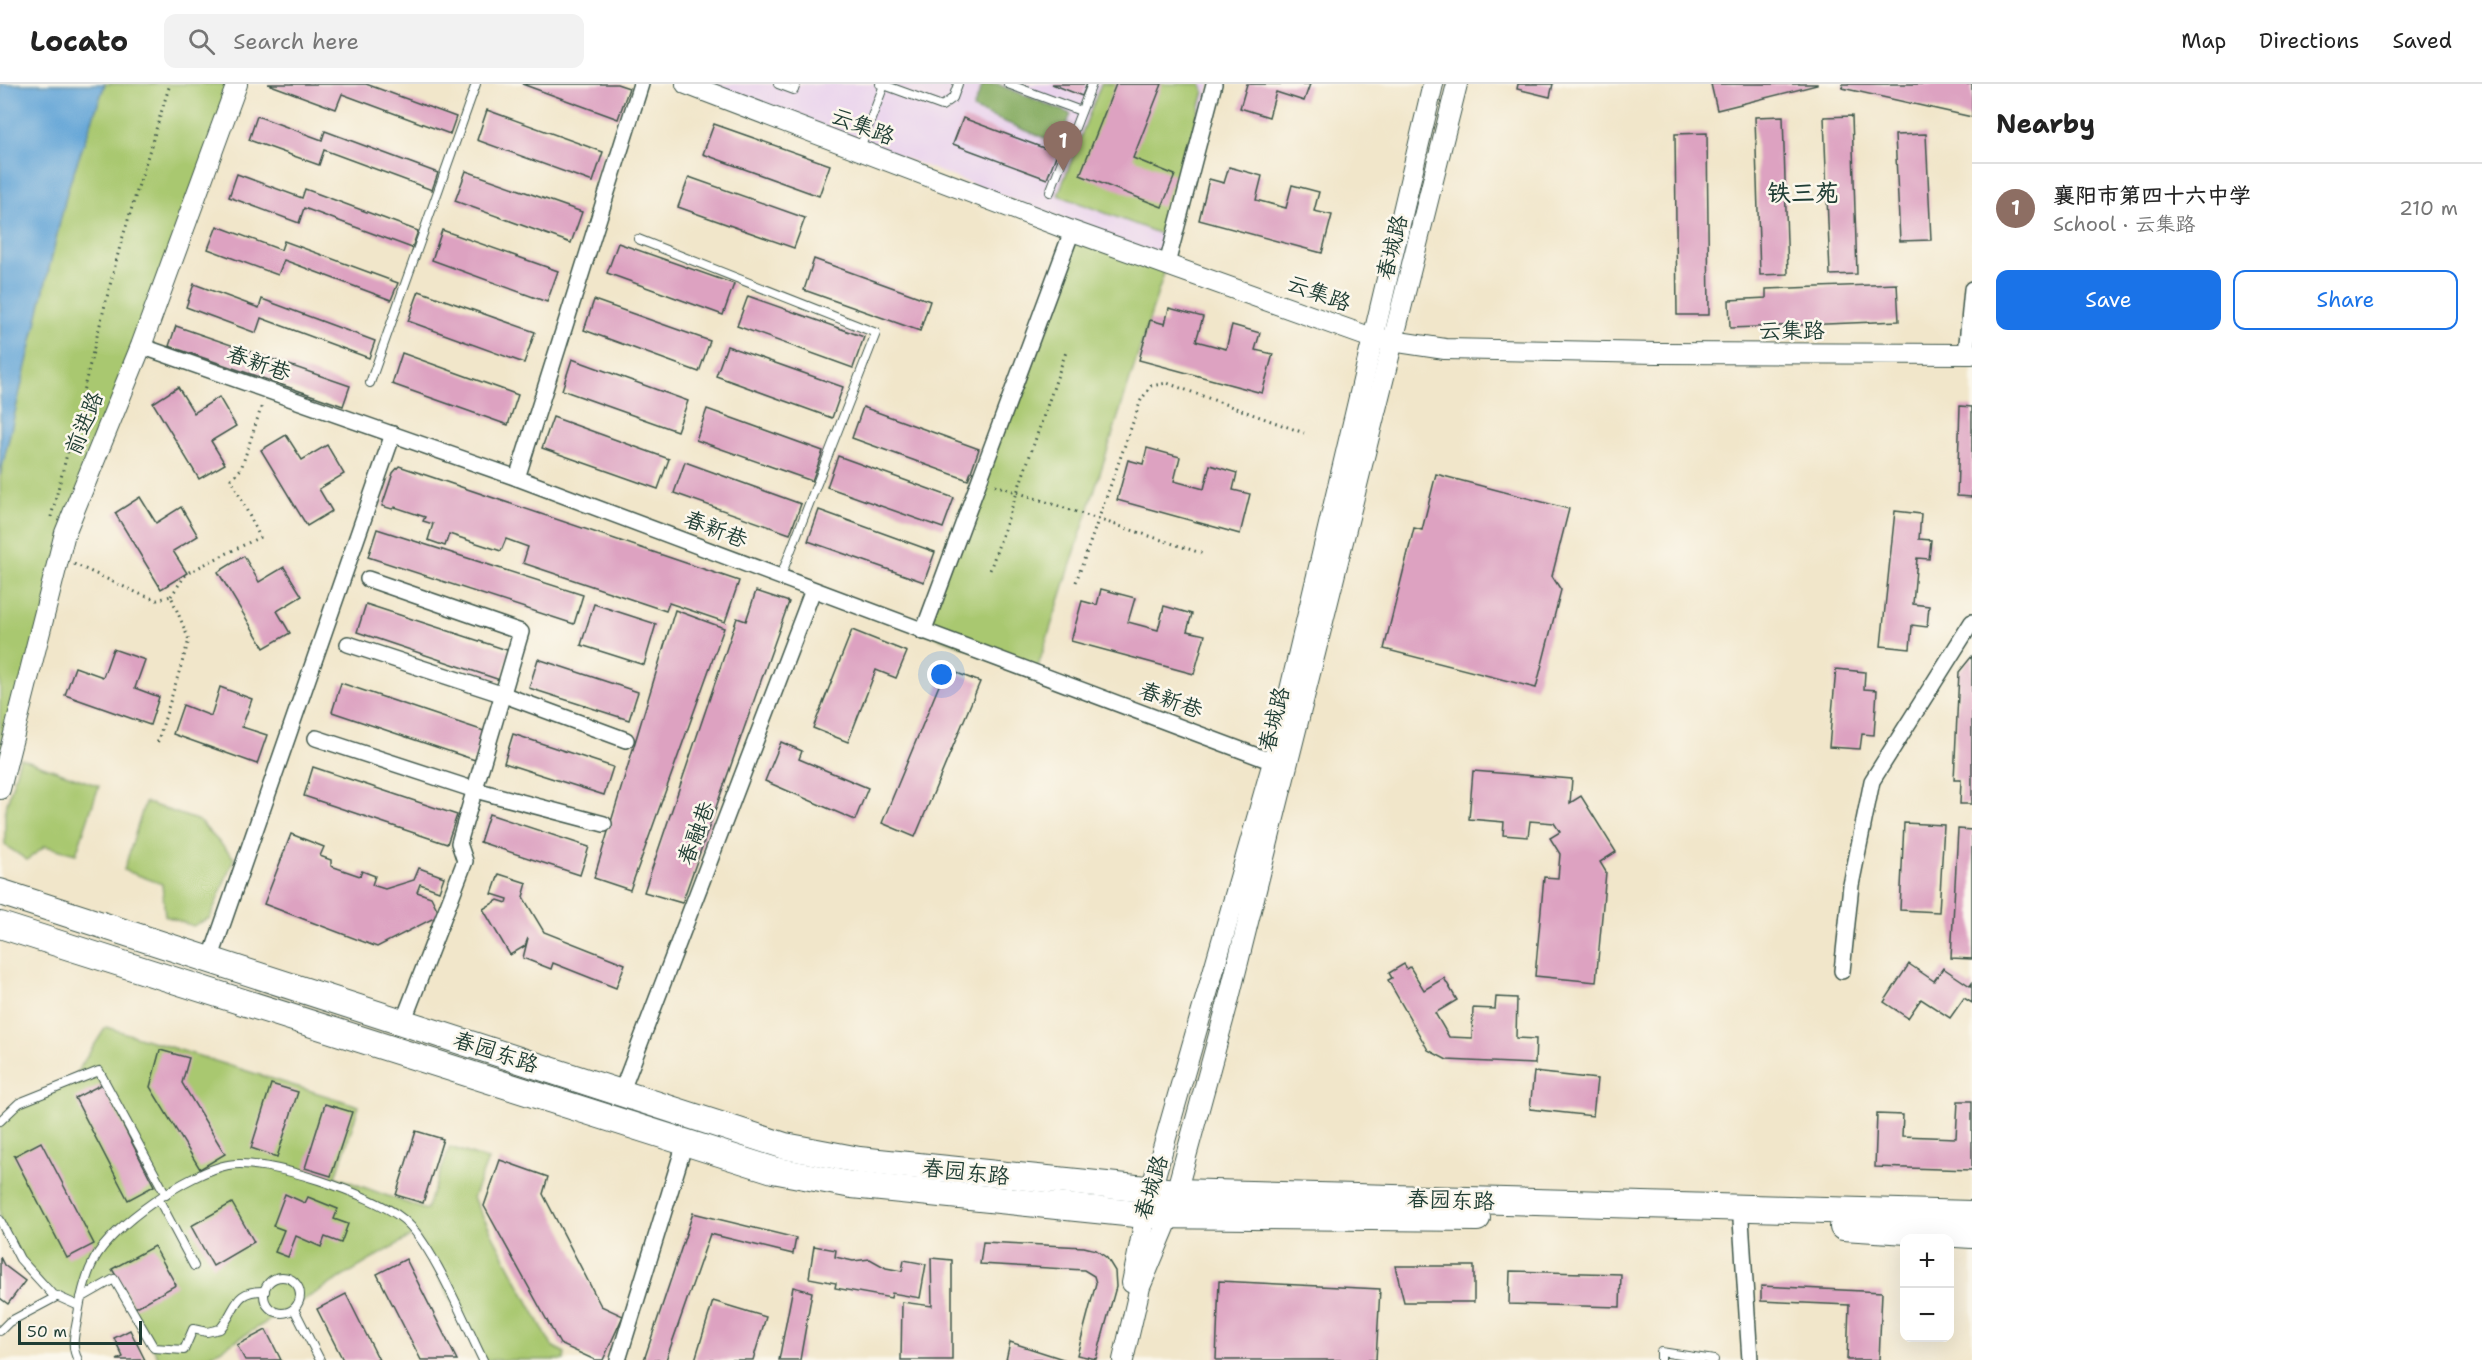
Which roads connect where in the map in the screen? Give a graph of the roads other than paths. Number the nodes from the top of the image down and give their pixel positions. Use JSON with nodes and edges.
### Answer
{"nodes":[{"id":1,"x":237,"y":84,"type":"edge"},
{"id":2,"x":476,"y":84,"type":"edge"},
{"id":3,"x":642,"y":84,"type":"edge"},
{"id":4,"x":686,"y":84,"type":"edge"},
{"id":5,"x":778,"y":84,"type":"edge"},
{"id":6,"x":796,"y":84,"type":"edge"},
{"id":7,"x":958,"y":84,"type":"edge"},
{"id":8,"x":1008,"y":84,"type":"edge"},
{"id":9,"x":1092,"y":84,"type":"edge"},
{"id":10,"x":1214,"y":84,"type":"edge"},
{"id":11,"x":1433,"y":84,"type":"edge"},
{"id":12,"x":1457,"y":84,"type":"edge"},
{"id":13,"x":882,"y":85,"type":"edge"},
{"id":14,"x":1081,"y":111,"type":"junction"},
{"id":15,"x":859,"y":150,"type":"junction"},
{"id":16,"x":1050,"y":192,"type":"dead end"},
{"id":17,"x":1072,"y":231,"type":"junction"},
{"id":18,"x":638,"y":239,"type":"dead end"},
{"id":19,"x":1167,"y":264,"type":"junction"},
{"id":20,"x":1972,"y":289,"type":"edge"},
{"id":21,"x":1372,"y":338,"type":"junction"},
{"id":22,"x":1393,"y":342,"type":"junction"},
{"id":23,"x":141,"y":346,"type":"junction"},
{"id":24,"x":1969,"y":354,"type":"edge"},
{"id":25,"x":370,"y":383,"type":"dead end"},
{"id":26,"x":393,"y":434,"type":"junction"},
{"id":27,"x":517,"y":478,"type":"junction"},
{"id":28,"x":780,"y":578,"type":"junction"},
{"id":29,"x":368,"y":579,"type":"dead end"},
{"id":30,"x":813,"y":590,"type":"junction"},
{"id":31,"x":1972,"y":622,"type":"edge"},
{"id":32,"x":923,"y":632,"type":"junction"},
{"id":33,"x":348,"y":644,"type":"dead end"},
{"id":34,"x":502,"y":696,"type":"junction"},
{"id":35,"x":316,"y":738,"type":"dead end"},
{"id":36,"x":626,"y":740,"type":"dead end"},
{"id":37,"x":5,"y":757,"type":"edge"},
{"id":38,"x":1273,"y":762,"type":"junction"},
{"id":39,"x":0,"y":789,"type":"edge"},
{"id":40,"x":475,"y":790,"type":"junction"},
{"id":41,"x":604,"y":824,"type":"dead end"},
{"id":42,"x":0,"y":892,"type":"edge"},
{"id":43,"x":0,"y":925,"type":"edge"},
{"id":44,"x":210,"y":960,"type":"junction"},
{"id":45,"x":1842,"y":971,"type":"dead end"},
{"id":46,"x":403,"y":1022,"type":"junction"},
{"id":47,"x":621,"y":1093,"type":"junction"},
{"id":48,"x":0,"y":1121,"type":"edge"},
{"id":49,"x":685,"y":1143,"type":"junction"},
{"id":50,"x":1151,"y":1190,"type":"junction"},
{"id":51,"x":166,"y":1194,"type":"junction"},
{"id":52,"x":159,"y":1200,"type":"junction"},
{"id":53,"x":1164,"y":1207,"type":"junction"},
{"id":54,"x":1972,"y":1214,"type":"edge"},
{"id":55,"x":0,"y":1220,"type":"edge"},
{"id":56,"x":1741,"y":1220,"type":"junction"},
{"id":57,"x":1972,"y":1235,"type":"edge"},
{"id":58,"x":194,"y":1266,"type":"dead end"},
{"id":59,"x":265,"y":1290,"type":"junction"},
{"id":60,"x":58,"y":1296,"type":"junction"},
{"id":61,"x":80,"y":1302,"type":"junction"},
{"id":62,"x":294,"y":1309,"type":"junction"},
{"id":63,"x":0,"y":1331,"type":"edge"},
{"id":64,"x":78,"y":1360,"type":"edge"},
{"id":65,"x":320,"y":1360,"type":"edge"},
{"id":66,"x":483,"y":1360,"type":"edge"},
{"id":67,"x":618,"y":1360,"type":"edge"},
{"id":68,"x":1111,"y":1360,"type":"edge"},
{"id":69,"x":1123,"y":1360,"type":"edge"},
{"id":70,"x":1662,"y":1360,"type":"edge"},
{"id":71,"x":1714,"y":1360,"type":"edge"},
{"id":72,"x":1750,"y":1360,"type":"edge"}],
"edges":[{"from":1,"to":23,"type":"street","name":"前进路"},
{"from":2,"to":25,"type":"lane"},
{"from":3,"to":27,"type":"street"},
{"from":4,"to":15,"type":"street","name":"云集路"},
{"from":5,"to":6,"type":"lane"},
{"from":7,"to":13,"type":"lane"},
{"from":8,"to":14,"type":"lane"},
{"from":9,"to":14,"type":"lane"},
{"from":10,"to":19,"type":"street"},
{"from":11,"to":21,"type":"street","name":"春城路"},
{"from":12,"to":22,"type":"street","name":"春城路"},
{"from":13,"to":15,"type":"lane"},
{"from":14,"to":16,"type":"lane"},
{"from":15,"to":17,"type":"street","name":"云集路"},
{"from":17,"to":19,"type":"street","name":"云集路"},
{"from":17,"to":32,"type":"street"},
{"from":18,"to":28,"type":"lane"},
{"from":19,"to":21,"type":"street","name":"云集路"},
{"from":20,"to":24,"type":"street"},
{"from":21,"to":22,"type":"street","name":"云集路"},
{"from":21,"to":38,"type":"street","name":"春城路"},
{"from":22,"to":24,"type":"street","name":"云集路"},
{"from":22,"to":53,"type":"street","name":"春城路"},
{"from":23,"to":26,"type":"street","name":"春新巷"},
{"from":23,"to":37,"type":"street","name":"前进路"},
{"from":26,"to":27,"type":"street","name":"春新巷"},
{"from":26,"to":44,"type":"street"},
{"from":27,"to":28,"type":"street","name":"春新巷"},
{"from":28,"to":30,"type":"street","name":"春新巷"},
{"from":29,"to":34,"type":"street"},
{"from":30,"to":32,"type":"street","name":"春新巷"},
{"from":30,"to":47,"type":"street","name":"春融巷"},
{"from":31,"to":45,"type":"street"},
{"from":32,"to":38,"type":"street","name":"春新巷"},
{"from":33,"to":34,"type":"street"},
{"from":34,"to":36,"type":"street"},
{"from":34,"to":40,"type":"street"},
{"from":35,"to":40,"type":"street"},
{"from":37,"to":39,"type":"street","name":"前进路"},
{"from":38,"to":50,"type":"street","name":"春城路"},
{"from":40,"to":41,"type":"street"},
{"from":40,"to":46,"type":"street"},
{"from":42,"to":44,"type":"main road","name":"春园东路"},
{"from":43,"to":49,"type":"main road","name":"春园东路"},
{"from":44,"to":46,"type":"main road","name":"春园东路"},
{"from":46,"to":47,"type":"main road","name":"春园东路"},
{"from":47,"to":50,"type":"main road","name":"春园东路"},
{"from":48,"to":51,"type":"lane"},
{"from":49,"to":53,"type":"main road","name":"春园东路"},
{"from":49,"to":67,"type":"street"},
{"from":50,"to":53,"type":"main road","name":"春园东路"},
{"from":51,"to":52,"type":"lane"},
{"from":51,"to":66,"type":"lane"},
{"from":52,"to":58,"type":"lane"},
{"from":52,"to":61,"type":"lane"},
{"from":53,"to":54,"type":"main road","name":"春园东路"},
{"from":53,"to":56,"type":"main road","name":"春园东路"},
{"from":53,"to":68,"type":"street","name":"春城路"},
{"from":53,"to":69,"type":"street","name":"春城路"},
{"from":55,"to":60,"type":"lane"},
{"from":56,"to":57,"type":"main road","name":"春园东路"},
{"from":56,"to":72,"type":"street"},
{"from":59,"to":61,"type":"lane"},
{"from":59,"to":62,"type":"lane"},
{"from":59,"to":62,"type":"lane"},
{"from":60,"to":61,"type":"lane"},
{"from":60,"to":63,"type":"lane"},
{"from":61,"to":64,"type":"lane"},
{"from":62,"to":65,"type":"lane"},
{"from":70,"to":71,"type":"lane"}]}
